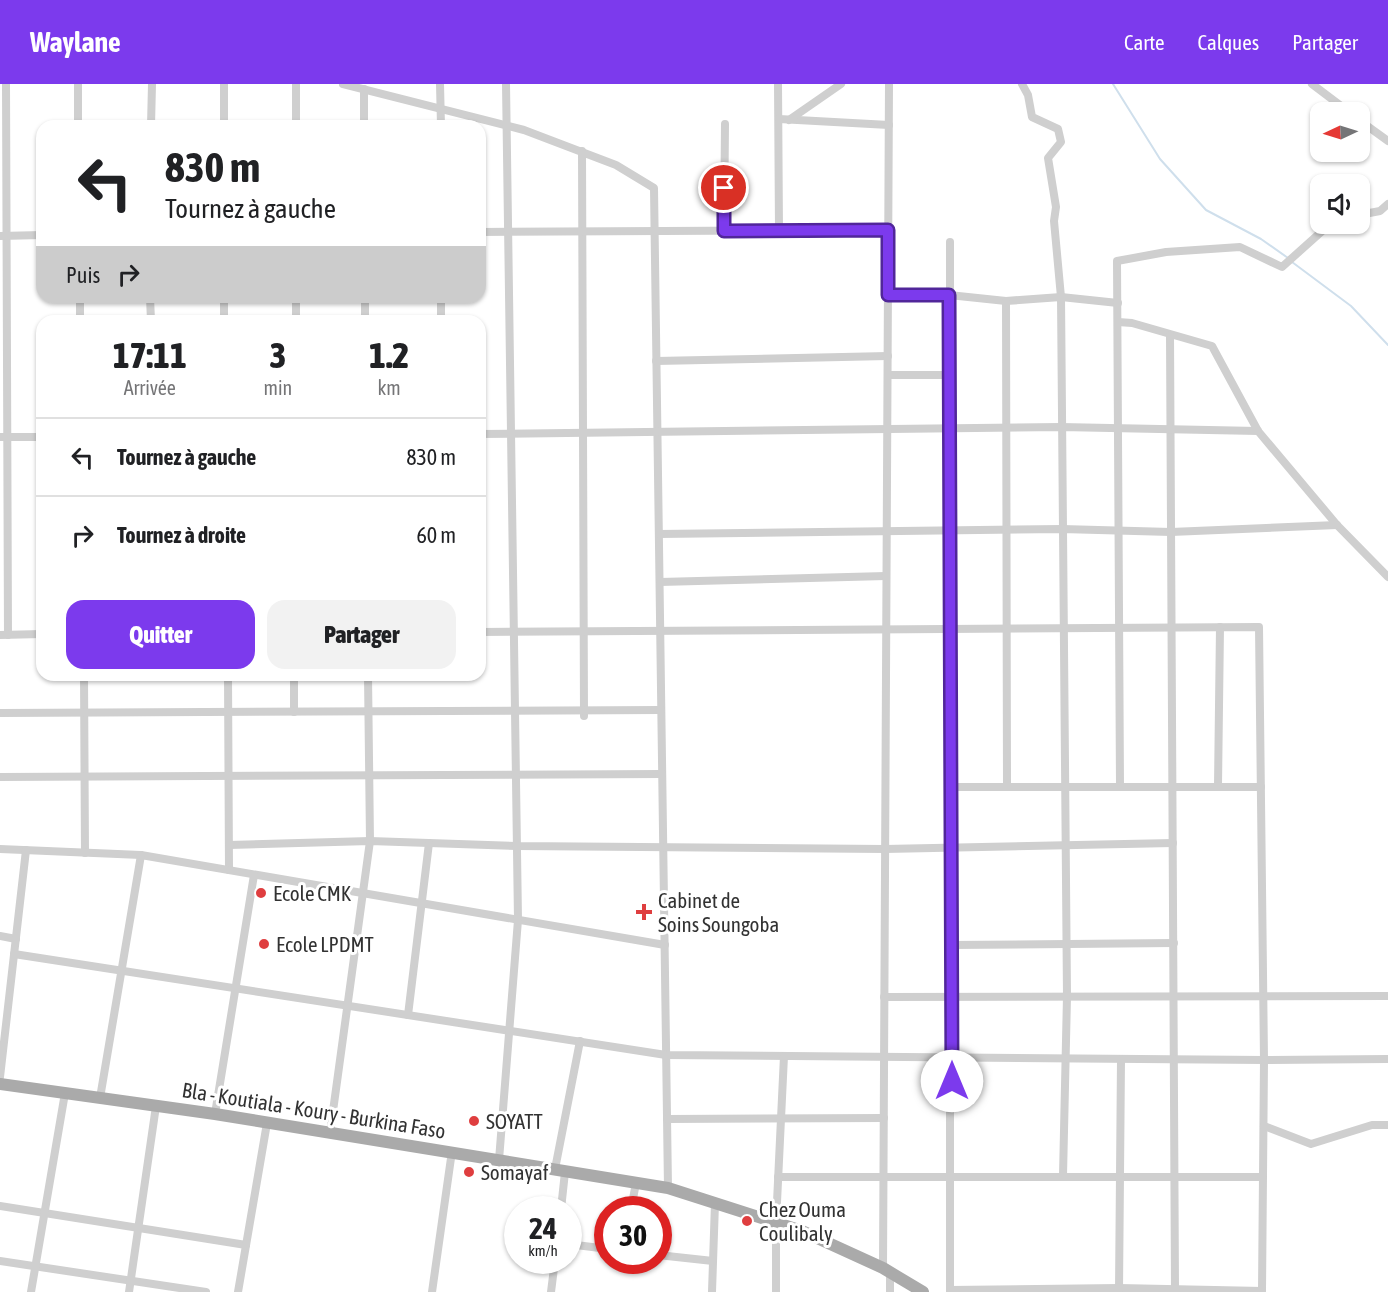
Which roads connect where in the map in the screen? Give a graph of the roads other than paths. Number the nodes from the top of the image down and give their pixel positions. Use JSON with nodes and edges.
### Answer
{"nodes":[{"id":1,"x":6,"y":84,"type":"edge"},
{"id":2,"x":78,"y":84,"type":"edge"},
{"id":3,"x":152,"y":84,"type":"edge"},
{"id":4,"x":224,"y":84,"type":"edge"},
{"id":5,"x":296,"y":84,"type":"edge"},
{"id":6,"x":343,"y":84,"type":"edge"},
{"id":7,"x":441,"y":84,"type":"edge"},
{"id":8,"x":507,"y":84,"type":"edge"},
{"id":9,"x":778,"y":84,"type":"edge"},
{"id":10,"x":841,"y":84,"type":"edge"},
{"id":11,"x":889,"y":84,"type":"edge"},
{"id":12,"x":1022,"y":84,"type":"edge"},
{"id":13,"x":1312,"y":84,"type":"edge"},
{"id":14,"x":364,"y":89,"type":"junction"},
{"id":15,"x":1336,"y":102,"type":"edge"},
{"id":16,"x":441,"y":108,"type":"junction"},
{"id":17,"x":779,"y":119,"type":"junction"},
{"id":18,"x":78,"y":120,"type":"edge"},
{"id":19,"x":151,"y":120,"type":"edge"},
{"id":20,"x":224,"y":120,"type":"edge"},
{"id":21,"x":296,"y":120,"type":"edge"},
{"id":22,"x":364,"y":120,"type":"edge"},
{"id":23,"x":441,"y":120,"type":"edge"},
{"id":24,"x":789,"y":120,"type":"junction"},
{"id":25,"x":725,"y":124,"type":"dead end"},
{"id":26,"x":506,"y":125,"type":"junction"},
{"id":27,"x":889,"y":125,"type":"junction"},
{"id":28,"x":1370,"y":128,"type":"edge"},
{"id":29,"x":1388,"y":141,"type":"edge"},
{"id":30,"x":582,"y":151,"type":"junction"},
{"id":31,"x":1388,"y":204,"type":"edge"},
{"id":32,"x":1370,"y":213,"type":"edge"},
{"id":33,"x":780,"y":230,"type":"junction"},
{"id":34,"x":888,"y":230,"type":"junction"},
{"id":35,"x":583,"y":231,"type":"junction"},
{"id":36,"x":654,"y":231,"type":"junction"},
{"id":37,"x":724,"y":231,"type":"junction"},
{"id":38,"x":486,"y":232,"type":"edge"},
{"id":39,"x":508,"y":232,"type":"junction"},
{"id":40,"x":1319,"y":234,"type":"edge"},
{"id":41,"x":36,"y":235,"type":"edge"},
{"id":42,"x":3,"y":236,"type":"edge"},
{"id":43,"x":950,"y":242,"type":"dead end"},
{"id":44,"x":888,"y":295,"type":"junction"},
{"id":45,"x":949,"y":295,"type":"junction"},
{"id":46,"x":1061,"y":297,"type":"junction"},
{"id":47,"x":1006,"y":302,"type":"junction"},
{"id":48,"x":1118,"y":303,"type":"junction"},
{"id":49,"x":1118,"y":322,"type":"junction"},
{"id":50,"x":1170,"y":335,"type":"junction"},
{"id":51,"x":888,"y":356,"type":"junction"},
{"id":52,"x":656,"y":361,"type":"junction"},
{"id":53,"x":888,"y":375,"type":"junction"},
{"id":54,"x":950,"y":375,"type":"junction"},
{"id":55,"x":1006,"y":428,"type":"junction"},
{"id":56,"x":1061,"y":428,"type":"junction"},
{"id":57,"x":887,"y":429,"type":"junction"},
{"id":58,"x":950,"y":429,"type":"junction"},
{"id":59,"x":1118,"y":429,"type":"junction"},
{"id":60,"x":1170,"y":429,"type":"junction"},
{"id":61,"x":1258,"y":431,"type":"junction"},
{"id":62,"x":584,"y":433,"type":"junction"},
{"id":63,"x":658,"y":433,"type":"junction"},
{"id":64,"x":486,"y":434,"type":"edge"},
{"id":65,"x":510,"y":434,"type":"junction"},
{"id":66,"x":36,"y":436,"type":"edge"},
{"id":67,"x":4,"y":437,"type":"edge"},
{"id":68,"x":1337,"y":525,"type":"junction"},
{"id":69,"x":1062,"y":529,"type":"junction"},
{"id":70,"x":887,"y":531,"type":"junction"},
{"id":71,"x":950,"y":531,"type":"junction"},
{"id":72,"x":1007,"y":531,"type":"junction"},
{"id":73,"x":1119,"y":532,"type":"junction"},
{"id":74,"x":1171,"y":532,"type":"junction"},
{"id":75,"x":659,"y":534,"type":"junction"},
{"id":76,"x":886,"y":576,"type":"junction"},
{"id":77,"x":1388,"y":577,"type":"edge"},
{"id":78,"x":660,"y":582,"type":"junction"},
{"id":79,"x":1173,"y":627,"type":"junction"},
{"id":80,"x":1220,"y":627,"type":"junction"},
{"id":81,"x":1063,"y":628,"type":"junction"},
{"id":82,"x":1119,"y":628,"type":"junction"},
{"id":83,"x":951,"y":629,"type":"junction"},
{"id":84,"x":1008,"y":629,"type":"junction"},
{"id":85,"x":886,"y":630,"type":"junction"},
{"id":86,"x":486,"y":632,"type":"edge"},
{"id":87,"x":513,"y":632,"type":"junction"},
{"id":88,"x":584,"y":632,"type":"junction"},
{"id":89,"x":660,"y":632,"type":"junction"},
{"id":90,"x":36,"y":634,"type":"edge"},
{"id":91,"x":4,"y":635,"type":"edge"},
{"id":92,"x":84,"y":681,"type":"edge"},
{"id":93,"x":228,"y":681,"type":"edge"},
{"id":94,"x":294,"y":681,"type":"edge"},
{"id":95,"x":368,"y":681,"type":"edge"},
{"id":96,"x":662,"y":710,"type":"junction"},
{"id":97,"x":368,"y":711,"type":"junction"},
{"id":98,"x":514,"y":711,"type":"junction"},
{"id":99,"x":228,"y":712,"type":"junction"},
{"id":100,"x":294,"y":712,"type":"junction"},
{"id":101,"x":84,"y":713,"type":"junction"},
{"id":102,"x":584,"y":713,"type":"junction"},
{"id":103,"x":0,"y":714,"type":"edge"},
{"id":104,"x":515,"y":774,"type":"junction"},
{"id":105,"x":662,"y":774,"type":"junction"},
{"id":106,"x":229,"y":775,"type":"junction"},
{"id":107,"x":369,"y":775,"type":"junction"},
{"id":108,"x":84,"y":776,"type":"junction"},
{"id":109,"x":0,"y":777,"type":"edge"},
{"id":110,"x":1120,"y":786,"type":"junction"},
{"id":111,"x":1218,"y":786,"type":"junction"},
{"id":112,"x":1261,"y":786,"type":"junction"},
{"id":113,"x":951,"y":787,"type":"junction"},
{"id":114,"x":1007,"y":787,"type":"junction"},
{"id":115,"x":1065,"y":787,"type":"junction"},
{"id":116,"x":1173,"y":787,"type":"junction"},
{"id":117,"x":369,"y":841,"type":"junction"},
{"id":118,"x":429,"y":843,"type":"junction"},
{"id":119,"x":1173,"y":843,"type":"junction"},
{"id":120,"x":229,"y":845,"type":"junction"},
{"id":121,"x":1065,"y":845,"type":"junction"},
{"id":122,"x":517,"y":846,"type":"junction"},
{"id":123,"x":663,"y":848,"type":"junction"},
{"id":124,"x":951,"y":848,"type":"junction"},
{"id":125,"x":0,"y":849,"type":"edge"},
{"id":126,"x":885,"y":849,"type":"junction"},
{"id":127,"x":26,"y":850,"type":"junction"},
{"id":128,"x":85,"y":853,"type":"junction"},
{"id":129,"x":141,"y":855,"type":"junction"},
{"id":130,"x":229,"y":870,"type":"junction"},
{"id":131,"x":254,"y":875,"type":"junction"},
{"id":132,"x":362,"y":893,"type":"junction"},
{"id":133,"x":422,"y":903,"type":"junction"},
{"id":134,"x":518,"y":920,"type":"junction"},
{"id":135,"x":0,"y":936,"type":"edge"},
{"id":136,"x":16,"y":939,"type":"junction"},
{"id":137,"x":1174,"y":943,"type":"junction"},
{"id":138,"x":1067,"y":944,"type":"junction"},
{"id":139,"x":665,"y":945,"type":"junction"},
{"id":140,"x":951,"y":945,"type":"junction"},
{"id":141,"x":14,"y":954,"type":"junction"},
{"id":142,"x":122,"y":970,"type":"junction"},
{"id":143,"x":235,"y":988,"type":"junction"},
{"id":144,"x":951,"y":996,"type":"junction"},
{"id":145,"x":1067,"y":996,"type":"junction"},
{"id":146,"x":1174,"y":996,"type":"junction"},
{"id":147,"x":1263,"y":996,"type":"junction"},
{"id":148,"x":1388,"y":996,"type":"edge"},
{"id":149,"x":884,"y":997,"type":"junction"},
{"id":150,"x":347,"y":1005,"type":"junction"},
{"id":151,"x":408,"y":1015,"type":"junction"},
{"id":152,"x":510,"y":1030,"type":"junction"},
{"id":153,"x":580,"y":1041,"type":"junction"},
{"id":154,"x":666,"y":1055,"type":"junction"},
{"id":155,"x":784,"y":1056,"type":"junction"},
{"id":156,"x":884,"y":1057,"type":"junction"},
{"id":157,"x":952,"y":1057,"type":"junction"},
{"id":158,"x":1066,"y":1058,"type":"junction"},
{"id":159,"x":1121,"y":1059,"type":"junction"},
{"id":160,"x":1175,"y":1059,"type":"junction"},
{"id":161,"x":1388,"y":1059,"type":"edge"},
{"id":162,"x":1264,"y":1060,"type":"junction"},
{"id":163,"x":0,"y":1077,"type":"edge"},
{"id":164,"x":0,"y":1084,"type":"edge"},
{"id":165,"x":65,"y":1093,"type":"junction"},
{"id":166,"x":100,"y":1098,"type":"junction"},
{"id":167,"x":156,"y":1106,"type":"junction"},
{"id":168,"x":215,"y":1114,"type":"junction"},
{"id":169,"x":781,"y":1118,"type":"junction"},
{"id":170,"x":884,"y":1118,"type":"junction"},
{"id":171,"x":667,"y":1119,"type":"junction"},
{"id":172,"x":267,"y":1123,"type":"junction"},
{"id":173,"x":1388,"y":1125,"type":"edge"},
{"id":174,"x":1264,"y":1126,"type":"junction"},
{"id":175,"x":330,"y":1133,"type":"junction"},
{"id":176,"x":452,"y":1151,"type":"junction"},
{"id":177,"x":500,"y":1160,"type":"junction"},
{"id":178,"x":560,"y":1171,"type":"junction"},
{"id":179,"x":1120,"y":1175,"type":"junction"},
{"id":180,"x":1063,"y":1176,"type":"junction"},
{"id":181,"x":1175,"y":1176,"type":"junction"},
{"id":182,"x":778,"y":1177,"type":"junction"},
{"id":183,"x":883,"y":1177,"type":"junction"},
{"id":184,"x":952,"y":1177,"type":"junction"},
{"id":185,"x":1263,"y":1177,"type":"junction"},
{"id":186,"x":636,"y":1183,"type":"junction"},
{"id":187,"x":668,"y":1188,"type":"junction"},
{"id":188,"x":561,"y":1196,"type":"edge"},
{"id":189,"x":634,"y":1196,"type":"edge"},
{"id":190,"x":715,"y":1203,"type":"junction"},
{"id":191,"x":0,"y":1206,"type":"edge"},
{"id":192,"x":44,"y":1213,"type":"junction"},
{"id":193,"x":776,"y":1222,"type":"junction"},
{"id":194,"x":138,"y":1228,"type":"junction"},
{"id":195,"x":246,"y":1245,"type":"junction"},
{"id":196,"x":672,"y":1257,"type":"edge"},
{"id":197,"x":0,"y":1261,"type":"edge"},
{"id":198,"x":713,"y":1261,"type":"junction"},
{"id":199,"x":35,"y":1266,"type":"junction"},
{"id":200,"x":886,"y":1270,"type":"junction"},
{"id":201,"x":553,"y":1274,"type":"edge"},
{"id":202,"x":130,"y":1280,"type":"junction"},
{"id":203,"x":1175,"y":1289,"type":"junction"},
{"id":204,"x":1119,"y":1290,"type":"edge"},
{"id":205,"x":950,"y":1291,"type":"edge"},
{"id":206,"x":31,"y":1292,"type":"edge"},
{"id":207,"x":129,"y":1292,"type":"edge"},
{"id":208,"x":206,"y":1292,"type":"edge"},
{"id":209,"x":238,"y":1292,"type":"edge"},
{"id":210,"x":432,"y":1292,"type":"edge"},
{"id":211,"x":551,"y":1292,"type":"edge"},
{"id":212,"x":712,"y":1292,"type":"edge"},
{"id":213,"x":776,"y":1292,"type":"edge"},
{"id":214,"x":890,"y":1292,"type":"edge"},
{"id":215,"x":923,"y":1292,"type":"edge"}],
"edges":[{"from":1,"to":42,"type":"street"},
{"from":2,"to":18,"type":"street"},
{"from":3,"to":19,"type":"street"},
{"from":4,"to":20,"type":"street"},
{"from":5,"to":21,"type":"street"},
{"from":6,"to":14,"type":"street"},
{"from":7,"to":16,"type":"street"},
{"from":8,"to":26,"type":"street"},
{"from":9,"to":17,"type":"street"},
{"from":10,"to":24,"type":"street"},
{"from":11,"to":27,"type":"street"},
{"from":12,"to":46,"type":"street"},
{"from":13,"to":15,"type":"street"},
{"from":14,"to":16,"type":"street"},
{"from":14,"to":22,"type":"street"},
{"from":16,"to":23,"type":"street"},
{"from":16,"to":26,"type":"street"},
{"from":17,"to":24,"type":"street"},
{"from":17,"to":33,"type":"street"},
{"from":24,"to":27,"type":"street"},
{"from":25,"to":37,"type":"street"},
{"from":26,"to":30,"type":"street"},
{"from":26,"to":39,"type":"street"},
{"from":27,"to":34,"type":"street"},
{"from":28,"to":29,"type":"street"},
{"from":30,"to":35,"type":"street"},
{"from":30,"to":36,"type":"street"},
{"from":31,"to":32,"type":"street"},
{"from":33,"to":34,"type":"street"},
{"from":33,"to":37,"type":"street"},
{"from":34,"to":44,"type":"street"},
{"from":35,"to":36,"type":"street"},
{"from":35,"to":39,"type":"street"},
{"from":35,"to":62,"type":"street"},
{"from":36,"to":37,"type":"street"},
{"from":36,"to":52,"type":"street"},
{"from":38,"to":39,"type":"street"},
{"from":39,"to":65,"type":"street"},
{"from":40,"to":48,"type":"street"},
{"from":41,"to":42,"type":"street"},
{"from":42,"to":67,"type":"street"},
{"from":43,"to":45,"type":"street"},
{"from":44,"to":45,"type":"street"},
{"from":44,"to":51,"type":"street"},
{"from":45,"to":47,"type":"street"},
{"from":45,"to":54,"type":"street"},
{"from":46,"to":47,"type":"street"},
{"from":46,"to":48,"type":"street"},
{"from":46,"to":56,"type":"street"},
{"from":47,"to":55,"type":"street"},
{"from":48,"to":49,"type":"street"},
{"from":49,"to":50,"type":"street"},
{"from":49,"to":59,"type":"street"},
{"from":50,"to":60,"type":"street"},
{"from":50,"to":61,"type":"street"},
{"from":51,"to":52,"type":"street"},
{"from":51,"to":53,"type":"street"},
{"from":52,"to":63,"type":"street"},
{"from":53,"to":54,"type":"street"},
{"from":53,"to":57,"type":"street"},
{"from":54,"to":58,"type":"street"},
{"from":55,"to":56,"type":"street"},
{"from":55,"to":58,"type":"street"},
{"from":55,"to":72,"type":"street"},
{"from":56,"to":59,"type":"street"},
{"from":56,"to":69,"type":"street"},
{"from":57,"to":58,"type":"street"},
{"from":57,"to":63,"type":"street"},
{"from":57,"to":70,"type":"street"},
{"from":58,"to":71,"type":"street"},
{"from":59,"to":60,"type":"street"},
{"from":59,"to":73,"type":"street"},
{"from":60,"to":61,"type":"street"},
{"from":60,"to":74,"type":"street"},
{"from":61,"to":68,"type":"street"},
{"from":62,"to":63,"type":"street"},
{"from":62,"to":65,"type":"street"},
{"from":62,"to":88,"type":"street"},
{"from":63,"to":75,"type":"street"},
{"from":64,"to":65,"type":"street"},
{"from":65,"to":87,"type":"street"},
{"from":66,"to":67,"type":"street"},
{"from":67,"to":91,"type":"street"},
{"from":68,"to":74,"type":"street"},
{"from":68,"to":77,"type":"street"},
{"from":69,"to":72,"type":"street"},
{"from":69,"to":73,"type":"street"},
{"from":69,"to":81,"type":"street"},
{"from":70,"to":71,"type":"street"},
{"from":70,"to":75,"type":"street"},
{"from":70,"to":76,"type":"street"},
{"from":71,"to":72,"type":"street"},
{"from":71,"to":83,"type":"street"},
{"from":72,"to":84,"type":"street"},
{"from":73,"to":74,"type":"street"},
{"from":73,"to":82,"type":"street"},
{"from":74,"to":79,"type":"street"},
{"from":75,"to":78,"type":"street"},
{"from":76,"to":78,"type":"street"},
{"from":76,"to":85,"type":"street"},
{"from":78,"to":89,"type":"street"},
{"from":79,"to":80,"type":"street"},
{"from":79,"to":82,"type":"street"},
{"from":79,"to":116,"type":"street"},
{"from":80,"to":111,"type":"street"},
{"from":80,"to":112,"type":"street"},
{"from":81,"to":82,"type":"street"},
{"from":81,"to":84,"type":"street"},
{"from":81,"to":115,"type":"street"},
{"from":82,"to":110,"type":"street"},
{"from":83,"to":84,"type":"street"},
{"from":83,"to":85,"type":"street"},
{"from":83,"to":113,"type":"street"},
{"from":84,"to":114,"type":"street"},
{"from":85,"to":89,"type":"street"},
{"from":85,"to":126,"type":"street"},
{"from":86,"to":87,"type":"street"},
{"from":87,"to":88,"type":"street"},
{"from":87,"to":98,"type":"street"},
{"from":88,"to":89,"type":"street"},
{"from":88,"to":102,"type":"street"},
{"from":89,"to":96,"type":"street"},
{"from":90,"to":91,"type":"street"},
{"from":92,"to":101,"type":"street"},
{"from":93,"to":99,"type":"street"},
{"from":94,"to":100,"type":"street"},
{"from":95,"to":97,"type":"street"},
{"from":96,"to":102,"type":"street"},
{"from":96,"to":105,"type":"street"},
{"from":97,"to":98,"type":"street"},
{"from":97,"to":100,"type":"street"},
{"from":97,"to":107,"type":"street"},
{"from":98,"to":102,"type":"street"},
{"from":98,"to":104,"type":"street"},
{"from":99,"to":100,"type":"street"},
{"from":99,"to":101,"type":"street"},
{"from":99,"to":106,"type":"street"},
{"from":101,"to":103,"type":"street"},
{"from":101,"to":108,"type":"street"},
{"from":104,"to":105,"type":"street"},
{"from":104,"to":107,"type":"street"},
{"from":104,"to":122,"type":"street"},
{"from":105,"to":123,"type":"street"},
{"from":106,"to":107,"type":"street"},
{"from":106,"to":108,"type":"street"},
{"from":106,"to":120,"type":"street"},
{"from":107,"to":117,"type":"street"},
{"from":108,"to":109,"type":"street"},
{"from":108,"to":128,"type":"street"},
{"from":110,"to":115,"type":"street"},
{"from":110,"to":116,"type":"street"},
{"from":111,"to":112,"type":"street"},
{"from":111,"to":116,"type":"street"},
{"from":112,"to":147,"type":"street"},
{"from":113,"to":114,"type":"street"},
{"from":113,"to":124,"type":"street"},
{"from":114,"to":115,"type":"street"},
{"from":115,"to":121,"type":"street"},
{"from":116,"to":119,"type":"street"},
{"from":117,"to":118,"type":"street"},
{"from":117,"to":120,"type":"street"},
{"from":117,"to":132,"type":"street"},
{"from":118,"to":122,"type":"street"},
{"from":118,"to":133,"type":"street"},
{"from":119,"to":121,"type":"street"},
{"from":119,"to":137,"type":"street"},
{"from":120,"to":130,"type":"street"},
{"from":121,"to":124,"type":"street"},
{"from":121,"to":138,"type":"street"},
{"from":122,"to":123,"type":"street"},
{"from":122,"to":134,"type":"street"},
{"from":123,"to":126,"type":"street"},
{"from":123,"to":139,"type":"street"},
{"from":124,"to":126,"type":"street"},
{"from":124,"to":140,"type":"street"},
{"from":125,"to":127,"type":"street"},
{"from":126,"to":149,"type":"street"},
{"from":127,"to":128,"type":"street"},
{"from":127,"to":136,"type":"street"},
{"from":128,"to":129,"type":"street"},
{"from":129,"to":130,"type":"street"},
{"from":129,"to":142,"type":"street"},
{"from":130,"to":131,"type":"street"},
{"from":131,"to":132,"type":"street"},
{"from":131,"to":143,"type":"street"},
{"from":132,"to":133,"type":"street"},
{"from":132,"to":150,"type":"street"},
{"from":133,"to":134,"type":"street"},
{"from":133,"to":151,"type":"street"},
{"from":134,"to":139,"type":"street"},
{"from":134,"to":152,"type":"street"},
{"from":135,"to":136,"type":"street"},
{"from":136,"to":141,"type":"street"},
{"from":137,"to":138,"type":"street"},
{"from":137,"to":146,"type":"street"},
{"from":138,"to":140,"type":"street"},
{"from":138,"to":145,"type":"street"},
{"from":139,"to":154,"type":"street"},
{"from":140,"to":144,"type":"street"},
{"from":141,"to":142,"type":"street"},
{"from":141,"to":163,"type":"street"},
{"from":142,"to":143,"type":"street"},
{"from":142,"to":166,"type":"street"},
{"from":143,"to":150,"type":"street"},
{"from":143,"to":168,"type":"street"},
{"from":144,"to":145,"type":"street"},
{"from":144,"to":149,"type":"street"},
{"from":144,"to":157,"type":"street"},
{"from":145,"to":146,"type":"street"},
{"from":145,"to":158,"type":"street"},
{"from":146,"to":147,"type":"street"},
{"from":146,"to":160,"type":"street"},
{"from":147,"to":148,"type":"street"},
{"from":147,"to":162,"type":"street"},
{"from":149,"to":156,"type":"street"},
{"from":150,"to":151,"type":"street"},
{"from":150,"to":175,"type":"street"},
{"from":151,"to":152,"type":"street"},
{"from":152,"to":153,"type":"street"},
{"from":152,"to":177,"type":"street"},
{"from":153,"to":154,"type":"street"},
{"from":153,"to":178,"type":"street"},
{"from":154,"to":155,"type":"street"},
{"from":154,"to":171,"type":"street"},
{"from":155,"to":156,"type":"street"},
{"from":155,"to":169,"type":"street"},
{"from":156,"to":157,"type":"street"},
{"from":156,"to":170,"type":"street"},
{"from":157,"to":158,"type":"street"},
{"from":157,"to":184,"type":"street"},
{"from":158,"to":159,"type":"street"},
{"from":158,"to":180,"type":"street"},
{"from":159,"to":160,"type":"street"},
{"from":159,"to":179,"type":"street"},
{"from":160,"to":162,"type":"street"},
{"from":160,"to":181,"type":"street"},
{"from":161,"to":162,"type":"street"},
{"from":162,"to":174,"type":"street"},
{"from":164,"to":165,"type":"main road","name":"Bla - Koutiala - Koury - Burkina Faso"},
{"from":165,"to":166,"type":"main road","name":"Bla - Koutiala - Koury - Burkina Faso"},
{"from":165,"to":192,"type":"street"},
{"from":166,"to":167,"type":"main road","name":"Bla - Koutiala - Koury - Burkina Faso"},
{"from":167,"to":168,"type":"main road","name":"Bla - Koutiala - Koury - Burkina Faso"},
{"from":167,"to":194,"type":"street"},
{"from":168,"to":172,"type":"main road","name":"Bla - Koutiala - Koury - Burkina Faso"},
{"from":169,"to":170,"type":"street"},
{"from":169,"to":171,"type":"street"},
{"from":169,"to":182,"type":"street"},
{"from":170,"to":183,"type":"street"},
{"from":171,"to":187,"type":"street"},
{"from":172,"to":175,"type":"main road","name":"Bla - Koutiala - Koury - Burkina Faso"},
{"from":172,"to":195,"type":"street"},
{"from":173,"to":174,"type":"street"},
{"from":174,"to":185,"type":"street"},
{"from":175,"to":176,"type":"main road","name":"Bla - Koutiala - Koury - Burkina Faso"},
{"from":176,"to":177,"type":"main road","name":"Bla - Koutiala - Koury - Burkina Faso"},
{"from":176,"to":210,"type":"street"},
{"from":177,"to":178,"type":"main road","name":"Bla - Koutiala - Koury - Burkina Faso"},
{"from":178,"to":186,"type":"main road","name":"Bla - Koutiala - Koury - Burkina Faso"},
{"from":178,"to":188,"type":"street"},
{"from":179,"to":180,"type":"street"},
{"from":179,"to":181,"type":"street"},
{"from":179,"to":204,"type":"street"},
{"from":180,"to":184,"type":"street"},
{"from":181,"to":185,"type":"street"},
{"from":181,"to":203,"type":"street"},
{"from":182,"to":183,"type":"street"},
{"from":182,"to":193,"type":"street"},
{"from":183,"to":184,"type":"street"},
{"from":183,"to":200,"type":"street"},
{"from":184,"to":205,"type":"street"},
{"from":185,"to":203,"type":"street"},
{"from":186,"to":187,"type":"main road","name":"Bla - Koutiala - Koury - Burkina Faso"},
{"from":186,"to":189,"type":"street"},
{"from":187,"to":190,"type":"main road","name":"Bla - Koutiala - Koury - Burkina Faso"},
{"from":190,"to":193,"type":"main road","name":"Bla - Koutiala - Koury - Burkina Faso"},
{"from":190,"to":198,"type":"street"},
{"from":191,"to":192,"type":"street"},
{"from":192,"to":194,"type":"street"},
{"from":192,"to":199,"type":"street"},
{"from":193,"to":200,"type":"main road","name":"Bla - Koutiala - Koury - Burkina Faso"},
{"from":193,"to":213,"type":"street"},
{"from":194,"to":195,"type":"street"},
{"from":194,"to":202,"type":"street"},
{"from":195,"to":209,"type":"street"},
{"from":196,"to":198,"type":"street"},
{"from":197,"to":199,"type":"street"},
{"from":198,"to":212,"type":"street"},
{"from":199,"to":202,"type":"street"},
{"from":199,"to":206,"type":"street"},
{"from":200,"to":214,"type":"street"},
{"from":200,"to":215,"type":"main road","name":"Bla - Koutiala - Koury - Burkina Faso"},
{"from":201,"to":211,"type":"street"},
{"from":202,"to":207,"type":"street"},
{"from":202,"to":208,"type":"street"},
{"from":203,"to":204,"type":"street"},
{"from":204,"to":205,"type":"street"}]}
